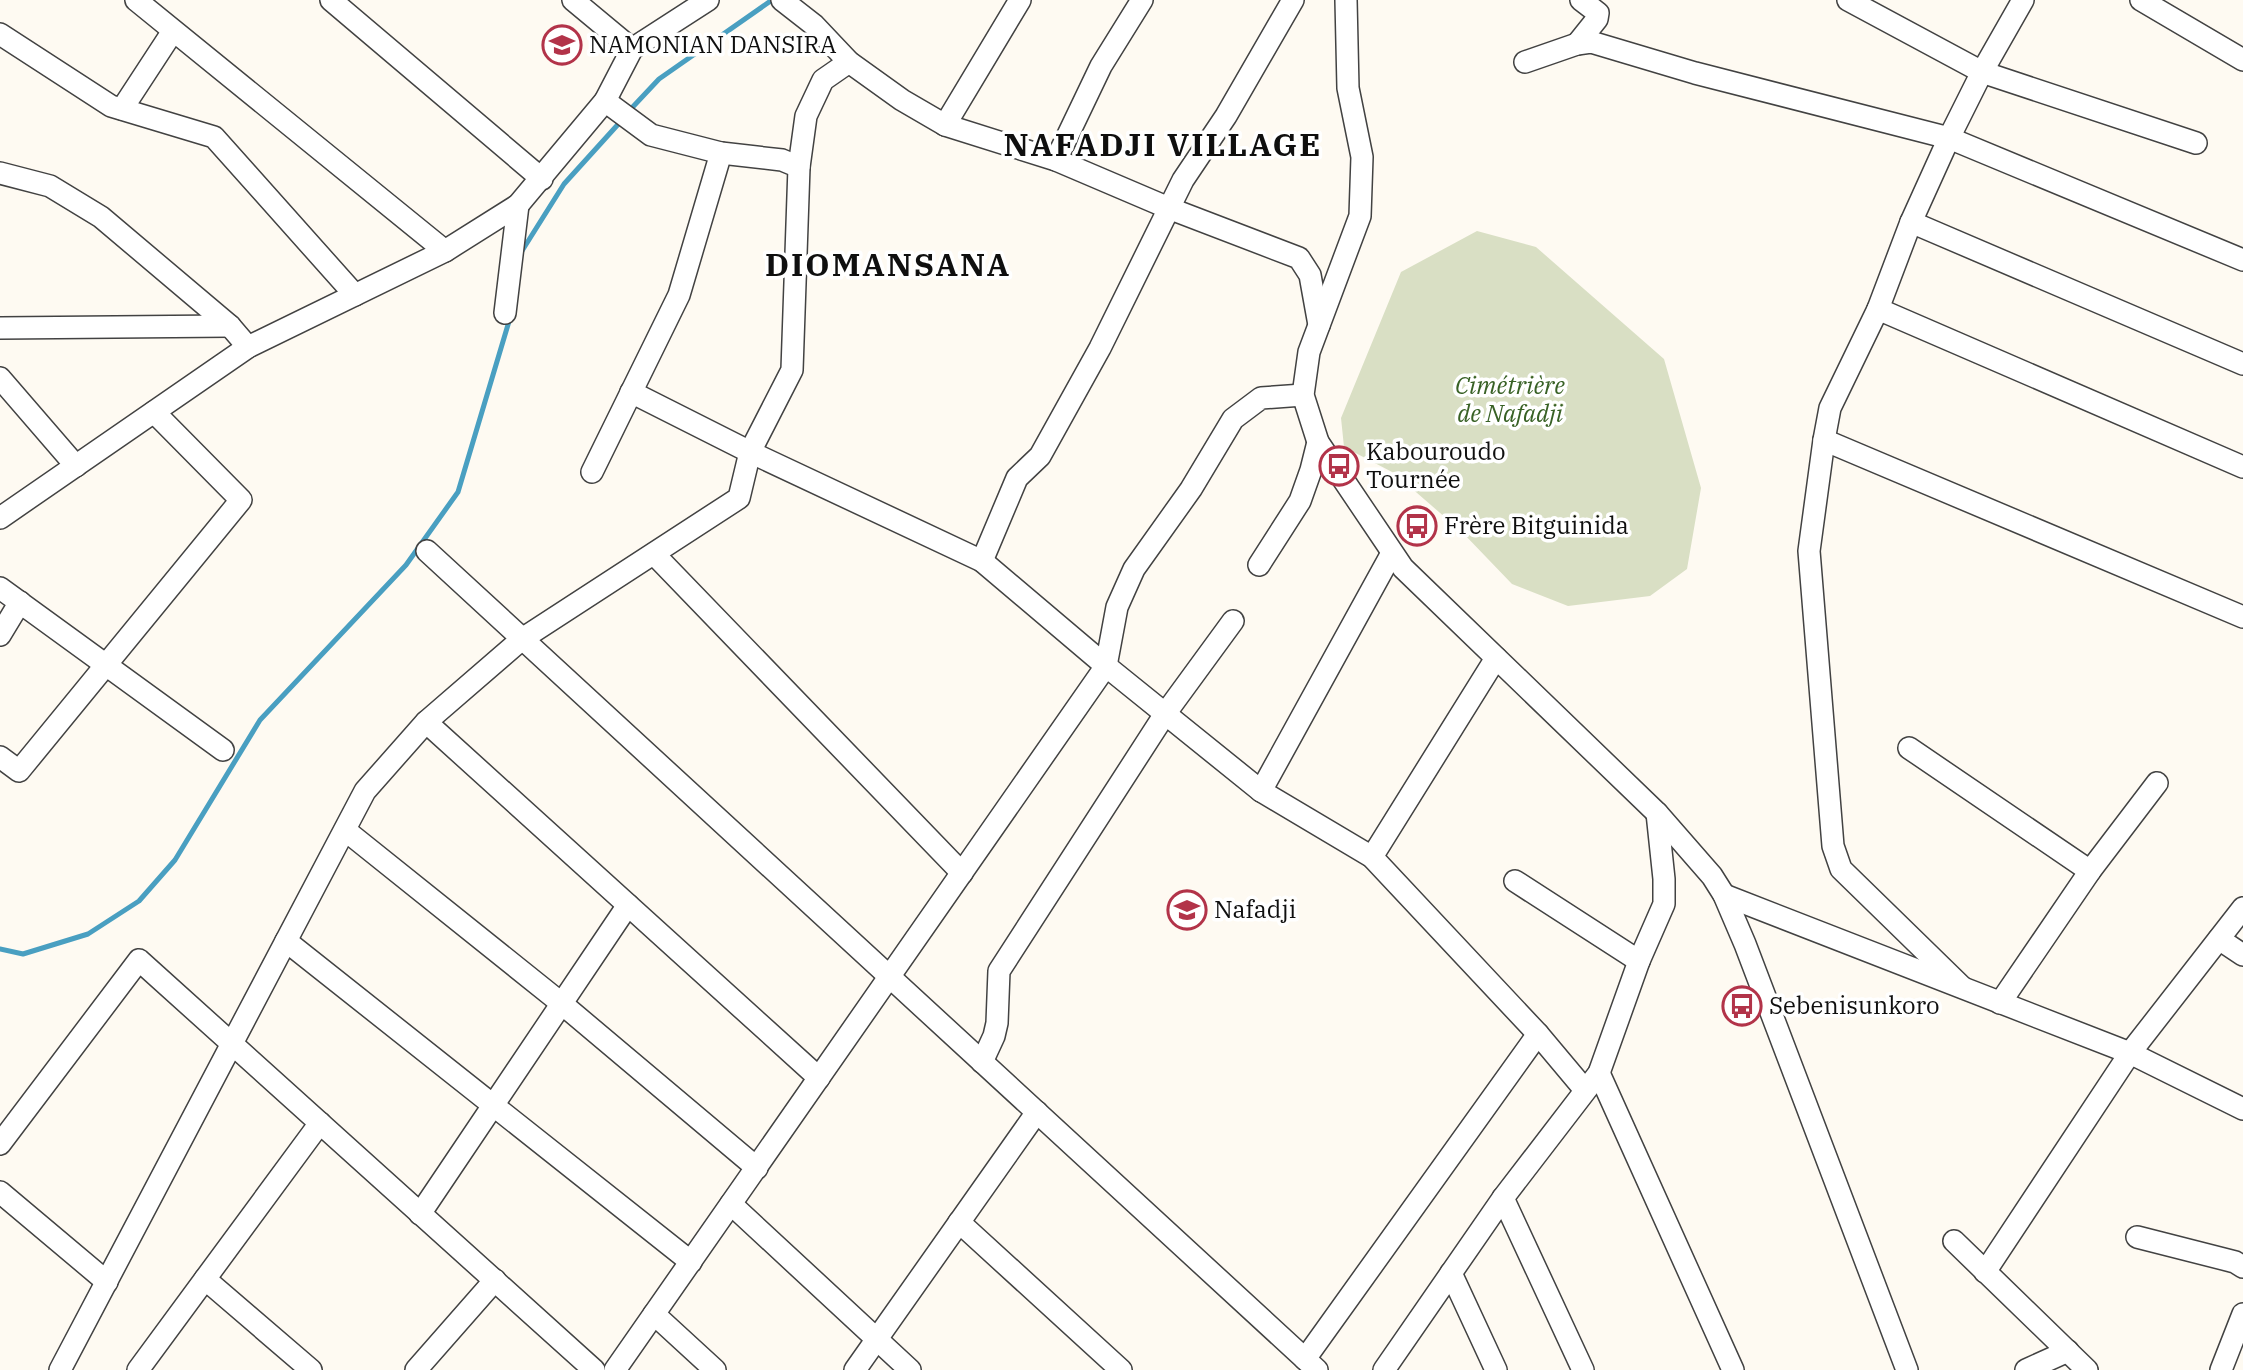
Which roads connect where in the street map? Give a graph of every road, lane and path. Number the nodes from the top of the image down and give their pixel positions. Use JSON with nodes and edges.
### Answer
{"nodes":[{"id":1,"x":135,"y":0,"type":"edge"},
{"id":2,"x":331,"y":0,"type":"edge"},
{"id":3,"x":573,"y":0,"type":"edge"},
{"id":4,"x":708,"y":0,"type":"edge"},
{"id":5,"x":782,"y":0,"type":"edge"},
{"id":6,"x":1020,"y":0,"type":"edge"},
{"id":7,"x":1142,"y":0,"type":"edge"},
{"id":8,"x":1293,"y":0,"type":"edge"},
{"id":9,"x":1346,"y":0,"type":"edge"},
{"id":10,"x":1581,"y":0,"type":"edge"},
{"id":11,"x":1848,"y":0,"type":"edge"},
{"id":12,"x":2023,"y":0,"type":"edge"},
{"id":13,"x":2141,"y":0,"type":"edge"},
{"id":14,"x":1873,"y":6,"type":"edge"},
{"id":15,"x":2178,"y":9,"type":"edge"},
{"id":16,"x":173,"y":31,"type":"junction"},
{"id":17,"x":0,"y":34,"type":"edge"},
{"id":18,"x":1577,"y":44,"type":"junction"},
{"id":19,"x":632,"y":49,"type":"junction"},
{"id":20,"x":2243,"y":60,"type":"edge"},
{"id":21,"x":849,"y":62,"type":"junction"},
{"id":22,"x":1525,"y":62,"type":"dead end"},
{"id":23,"x":1982,"y":72,"type":"junction"},
{"id":24,"x":606,"y":101,"type":"junction"},
{"id":25,"x":122,"y":109,"type":"junction"},
{"id":26,"x":945,"y":125,"type":"junction"},
{"id":27,"x":1949,"y":138,"type":"junction"},
{"id":28,"x":2196,"y":143,"type":"dead end"},
{"id":29,"x":720,"y":153,"type":"junction"},
{"id":30,"x":1056,"y":160,"type":"junction"},
{"id":31,"x":799,"y":167,"type":"junction"},
{"id":32,"x":0,"y":173,"type":"edge"},
{"id":33,"x":542,"y":178,"type":"junction"},
{"id":34,"x":518,"y":205,"type":"junction"},
{"id":35,"x":1171,"y":209,"type":"junction"},
{"id":36,"x":1911,"y":222,"type":"junction"},
{"id":37,"x":445,"y":251,"type":"junction"},
{"id":38,"x":2243,"y":260,"type":"edge"},
{"id":39,"x":355,"y":295,"type":"junction"},
{"id":40,"x":1878,"y":309,"type":"junction"},
{"id":41,"x":505,"y":313,"type":"dead end"},
{"id":42,"x":1319,"y":325,"type":"junction"},
{"id":43,"x":230,"y":326,"type":"junction"},
{"id":44,"x":0,"y":328,"type":"edge"},
{"id":45,"x":248,"y":347,"type":"junction"},
{"id":46,"x":2243,"y":364,"type":"edge"},
{"id":47,"x":0,"y":378,"type":"edge"},
{"id":48,"x":631,"y":393,"type":"junction"},
{"id":49,"x":1303,"y":395,"type":"junction"},
{"id":50,"x":154,"y":412,"type":"junction"},
{"id":51,"x":1824,"y":440,"type":"junction"},
{"id":52,"x":1318,"y":442,"type":"junction"},
{"id":53,"x":750,"y":452,"type":"junction"},
{"id":54,"x":76,"y":466,"type":"junction"},
{"id":55,"x":2243,"y":467,"type":"edge"},
{"id":56,"x":592,"y":472,"type":"dead end"},
{"id":57,"x":0,"y":518,"type":"edge"},
{"id":58,"x":427,"y":551,"type":"dead end"},
{"id":59,"x":1392,"y":553,"type":"junction"},
{"id":60,"x":654,"y":554,"type":"junction"},
{"id":61,"x":982,"y":561,"type":"junction"},
{"id":62,"x":1259,"y":565,"type":"dead end"},
{"id":63,"x":0,"y":588,"type":"edge"},
{"id":64,"x":20,"y":602,"type":"junction"},
{"id":65,"x":2243,"y":617,"type":"edge"},
{"id":66,"x":1233,"y":621,"type":"dead end"},
{"id":67,"x":0,"y":635,"type":"edge"},
{"id":68,"x":522,"y":639,"type":"junction"},
{"id":69,"x":1496,"y":658,"type":"junction"},
{"id":70,"x":106,"y":665,"type":"junction"},
{"id":71,"x":1106,"y":666,"type":"junction"},
{"id":72,"x":1165,"y":714,"type":"junction"},
{"id":73,"x":426,"y":722,"type":"junction"},
{"id":74,"x":1909,"y":748,"type":"dead end"},
{"id":75,"x":223,"y":750,"type":"dead end"},
{"id":76,"x":0,"y":757,"type":"edge"},
{"id":77,"x":2157,"y":783,"type":"dead end"},
{"id":78,"x":1261,"y":791,"type":"junction"},
{"id":79,"x":1657,"y":813,"type":"junction"},
{"id":80,"x":345,"y":830,"type":"junction"},
{"id":81,"x":1372,"y":858,"type":"junction"},
{"id":82,"x":2090,"y":871,"type":"junction"},
{"id":83,"x":962,"y":873,"type":"junction"},
{"id":84,"x":1515,"y":881,"type":"dead end"},
{"id":85,"x":1724,"y":895,"type":"junction"},
{"id":86,"x":628,"y":905,"type":"junction"},
{"id":87,"x":2243,"y":908,"type":"edge"},
{"id":88,"x":2219,"y":939,"type":"junction"},
{"id":89,"x":286,"y":941,"type":"junction"},
{"id":90,"x":2243,"y":955,"type":"edge"},
{"id":91,"x":1639,"y":961,"type":"junction"},
{"id":92,"x":890,"y":977,"type":"junction"},
{"id":93,"x":1962,"y":987,"type":"junction"},
{"id":94,"x":561,"y":1003,"type":"junction"},
{"id":95,"x":2000,"y":1003,"type":"junction"},
{"id":96,"x":1538,"y":1034,"type":"junction"},
{"id":97,"x":232,"y":1044,"type":"junction"},
{"id":98,"x":2130,"y":1053,"type":"junction"},
{"id":99,"x":982,"y":1062,"type":"junction"},
{"id":100,"x":1599,"y":1073,"type":"junction"},
{"id":101,"x":819,"y":1078,"type":"junction"},
{"id":102,"x":1585,"y":1090,"type":"junction"},
{"id":103,"x":494,"y":1106,"type":"junction"},
{"id":104,"x":2243,"y":1109,"type":"edge"},
{"id":105,"x":1037,"y":1112,"type":"junction"},
{"id":106,"x":320,"y":1123,"type":"junction"},
{"id":107,"x":0,"y":1144,"type":"edge"},
{"id":108,"x":757,"y":1168,"type":"junction"},
{"id":109,"x":0,"y":1192,"type":"edge"},
{"id":110,"x":1503,"y":1198,"type":"junction"},
{"id":111,"x":731,"y":1204,"type":"junction"},
{"id":112,"x":421,"y":1214,"type":"junction"},
{"id":113,"x":959,"y":1222,"type":"junction"},
{"id":114,"x":2137,"y":1237,"type":"dead end"},
{"id":115,"x":1954,"y":1241,"type":"dead end"},
{"id":116,"x":2240,"y":1258,"type":"edge"},
{"id":117,"x":691,"y":1262,"type":"junction"},
{"id":118,"x":1984,"y":1272,"type":"junction"},
{"id":119,"x":1451,"y":1273,"type":"junction"},
{"id":120,"x":205,"y":1279,"type":"junction"},
{"id":121,"x":495,"y":1280,"type":"junction"},
{"id":122,"x":107,"y":1282,"type":"junction"},
{"id":123,"x":654,"y":1314,"type":"junction"},
{"id":124,"x":2243,"y":1314,"type":"edge"},
{"id":125,"x":877,"y":1339,"type":"junction"},
{"id":126,"x":2068,"y":1351,"type":"junction"},
{"id":127,"x":1311,"y":1365,"type":"edge"},
{"id":128,"x":1391,"y":1366,"type":"edge"},
{"id":129,"x":303,"y":1368,"type":"edge"},
{"id":130,"x":61,"y":1370,"type":"edge"},
{"id":131,"x":138,"y":1370,"type":"edge"},
{"id":132,"x":416,"y":1370,"type":"edge"},
{"id":133,"x":594,"y":1370,"type":"edge"},
{"id":134,"x":615,"y":1370,"type":"edge"},
{"id":135,"x":715,"y":1370,"type":"edge"},
{"id":136,"x":855,"y":1370,"type":"edge"},
{"id":137,"x":910,"y":1370,"type":"edge"},
{"id":138,"x":1121,"y":1370,"type":"edge"},
{"id":139,"x":1496,"y":1370,"type":"edge"},
{"id":140,"x":1583,"y":1370,"type":"edge"},
{"id":141,"x":1733,"y":1370,"type":"edge"},
{"id":142,"x":1907,"y":1370,"type":"edge"},
{"id":143,"x":2026,"y":1370,"type":"edge"},
{"id":144,"x":2087,"y":1370,"type":"edge"},
{"id":145,"x":2221,"y":1370,"type":"edge"}],
"edges":[{"from":1,"to":16,"type":"street"},
{"from":2,"to":33,"type":"street"},
{"from":3,"to":19,"type":"street"},
{"from":4,"to":19,"type":"street"},
{"from":5,"to":21,"type":"street"},
{"from":6,"to":26,"type":"street"},
{"from":7,"to":30,"type":"street"},
{"from":8,"to":35,"type":"street"},
{"from":9,"to":42,"type":"street"},
{"from":10,"to":18,"type":"street"},
{"from":11,"to":14,"type":"street"},
{"from":12,"to":23,"type":"street"},
{"from":13,"to":15,"type":"street"},
{"from":14,"to":23,"type":"street"},
{"from":15,"to":20,"type":"street"},
{"from":16,"to":25,"type":"street"},
{"from":16,"to":37,"type":"street"},
{"from":17,"to":25,"type":"street"},
{"from":18,"to":22,"type":"street"},
{"from":18,"to":27,"type":"street"},
{"from":19,"to":24,"type":"street"},
{"from":21,"to":26,"type":"street"},
{"from":21,"to":31,"type":"street"},
{"from":23,"to":27,"type":"street"},
{"from":23,"to":28,"type":"street"},
{"from":24,"to":29,"type":"street"},
{"from":24,"to":33,"type":"street"},
{"from":25,"to":39,"type":"street"},
{"from":26,"to":30,"type":"street"},
{"from":27,"to":36,"type":"street"},
{"from":27,"to":38,"type":"street"},
{"from":29,"to":31,"type":"street"},
{"from":29,"to":48,"type":"street"},
{"from":30,"to":35,"type":"street"},
{"from":31,"to":53,"type":"street"},
{"from":32,"to":43,"type":"street"},
{"from":33,"to":34,"type":"street"},
{"from":34,"to":37,"type":"street"},
{"from":34,"to":41,"type":"street"},
{"from":35,"to":42,"type":"street"},
{"from":35,"to":61,"type":"street"},
{"from":36,"to":40,"type":"street"},
{"from":36,"to":46,"type":"street"},
{"from":37,"to":39,"type":"street"},
{"from":39,"to":45,"type":"street"},
{"from":40,"to":51,"type":"street"},
{"from":40,"to":55,"type":"street"},
{"from":42,"to":49,"type":"street"},
{"from":43,"to":44,"type":"street"},
{"from":43,"to":45,"type":"street"},
{"from":45,"to":50,"type":"street"},
{"from":47,"to":54,"type":"street"},
{"from":48,"to":53,"type":"street"},
{"from":48,"to":56,"type":"street"},
{"from":49,"to":52,"type":"street"},
{"from":49,"to":71,"type":"street"},
{"from":50,"to":54,"type":"street"},
{"from":50,"to":70,"type":"street"},
{"from":51,"to":65,"type":"street"},
{"from":51,"to":93,"type":"street"},
{"from":52,"to":59,"type":"street"},
{"from":52,"to":62,"type":"street"},
{"from":53,"to":60,"type":"street"},
{"from":53,"to":61,"type":"street"},
{"from":54,"to":57,"type":"street"},
{"from":58,"to":68,"type":"street"},
{"from":59,"to":69,"type":"street"},
{"from":59,"to":78,"type":"street"},
{"from":60,"to":68,"type":"street"},
{"from":60,"to":83,"type":"street"},
{"from":61,"to":71,"type":"street"},
{"from":63,"to":64,"type":"street"},
{"from":64,"to":67,"type":"street"},
{"from":64,"to":70,"type":"street"},
{"from":66,"to":72,"type":"street"},
{"from":68,"to":73,"type":"street"},
{"from":68,"to":92,"type":"street"},
{"from":69,"to":79,"type":"street"},
{"from":69,"to":81,"type":"street"},
{"from":70,"to":75,"type":"street"},
{"from":70,"to":76,"type":"street"},
{"from":71,"to":72,"type":"street"},
{"from":71,"to":83,"type":"street"},
{"from":72,"to":78,"type":"street"},
{"from":72,"to":99,"type":"street"},
{"from":73,"to":80,"type":"street"},
{"from":73,"to":86,"type":"street"},
{"from":74,"to":82,"type":"street"},
{"from":77,"to":82,"type":"street"},
{"from":78,"to":81,"type":"street"},
{"from":79,"to":85,"type":"street"},
{"from":79,"to":91,"type":"street"},
{"from":80,"to":89,"type":"street"},
{"from":80,"to":94,"type":"street"},
{"from":81,"to":96,"type":"street"},
{"from":82,"to":95,"type":"street"},
{"from":83,"to":92,"type":"street"},
{"from":84,"to":91,"type":"street"},
{"from":85,"to":93,"type":"street"},
{"from":85,"to":142,"type":"street"},
{"from":86,"to":94,"type":"street"},
{"from":86,"to":101,"type":"street"},
{"from":87,"to":88,"type":"street"},
{"from":88,"to":90,"type":"street"},
{"from":88,"to":98,"type":"street"},
{"from":89,"to":97,"type":"street"},
{"from":89,"to":103,"type":"street"},
{"from":91,"to":100,"type":"street"},
{"from":92,"to":99,"type":"street"},
{"from":92,"to":101,"type":"street"},
{"from":93,"to":95,"type":"street"},
{"from":94,"to":103,"type":"street"},
{"from":94,"to":108,"type":"street"},
{"from":95,"to":98,"type":"street"},
{"from":96,"to":102,"type":"street"},
{"from":96,"to":127,"type":"street"},
{"from":97,"to":106,"type":"street"},
{"from":97,"to":107,"type":"street"},
{"from":97,"to":122,"type":"street"},
{"from":98,"to":104,"type":"street"},
{"from":98,"to":118,"type":"street"},
{"from":99,"to":105,"type":"street"},
{"from":100,"to":102,"type":"street"},
{"from":100,"to":141,"type":"street"},
{"from":101,"to":108,"type":"street"},
{"from":102,"to":110,"type":"street"},
{"from":103,"to":112,"type":"street"},
{"from":103,"to":117,"type":"street"},
{"from":105,"to":113,"type":"street"},
{"from":105,"to":127,"type":"street"},
{"from":106,"to":112,"type":"street"},
{"from":106,"to":120,"type":"street"},
{"from":108,"to":111,"type":"street"},
{"from":109,"to":122,"type":"street"},
{"from":110,"to":119,"type":"street"},
{"from":110,"to":140,"type":"street"},
{"from":111,"to":117,"type":"street"},
{"from":111,"to":125,"type":"street"},
{"from":112,"to":121,"type":"street"},
{"from":113,"to":125,"type":"street"},
{"from":113,"to":138,"type":"street"},
{"from":114,"to":116,"type":"street"},
{"from":115,"to":118,"type":"street"},
{"from":117,"to":123,"type":"street"},
{"from":118,"to":126,"type":"street"},
{"from":119,"to":128,"type":"street"},
{"from":119,"to":139,"type":"street"},
{"from":120,"to":129,"type":"street"},
{"from":120,"to":131,"type":"street"},
{"from":121,"to":132,"type":"street"},
{"from":121,"to":133,"type":"street"},
{"from":122,"to":130,"type":"street"},
{"from":123,"to":134,"type":"street"},
{"from":123,"to":135,"type":"street"},
{"from":124,"to":145,"type":"street"},
{"from":125,"to":136,"type":"street"},
{"from":125,"to":137,"type":"street"},
{"from":126,"to":143,"type":"street"},
{"from":126,"to":144,"type":"street"}]}
